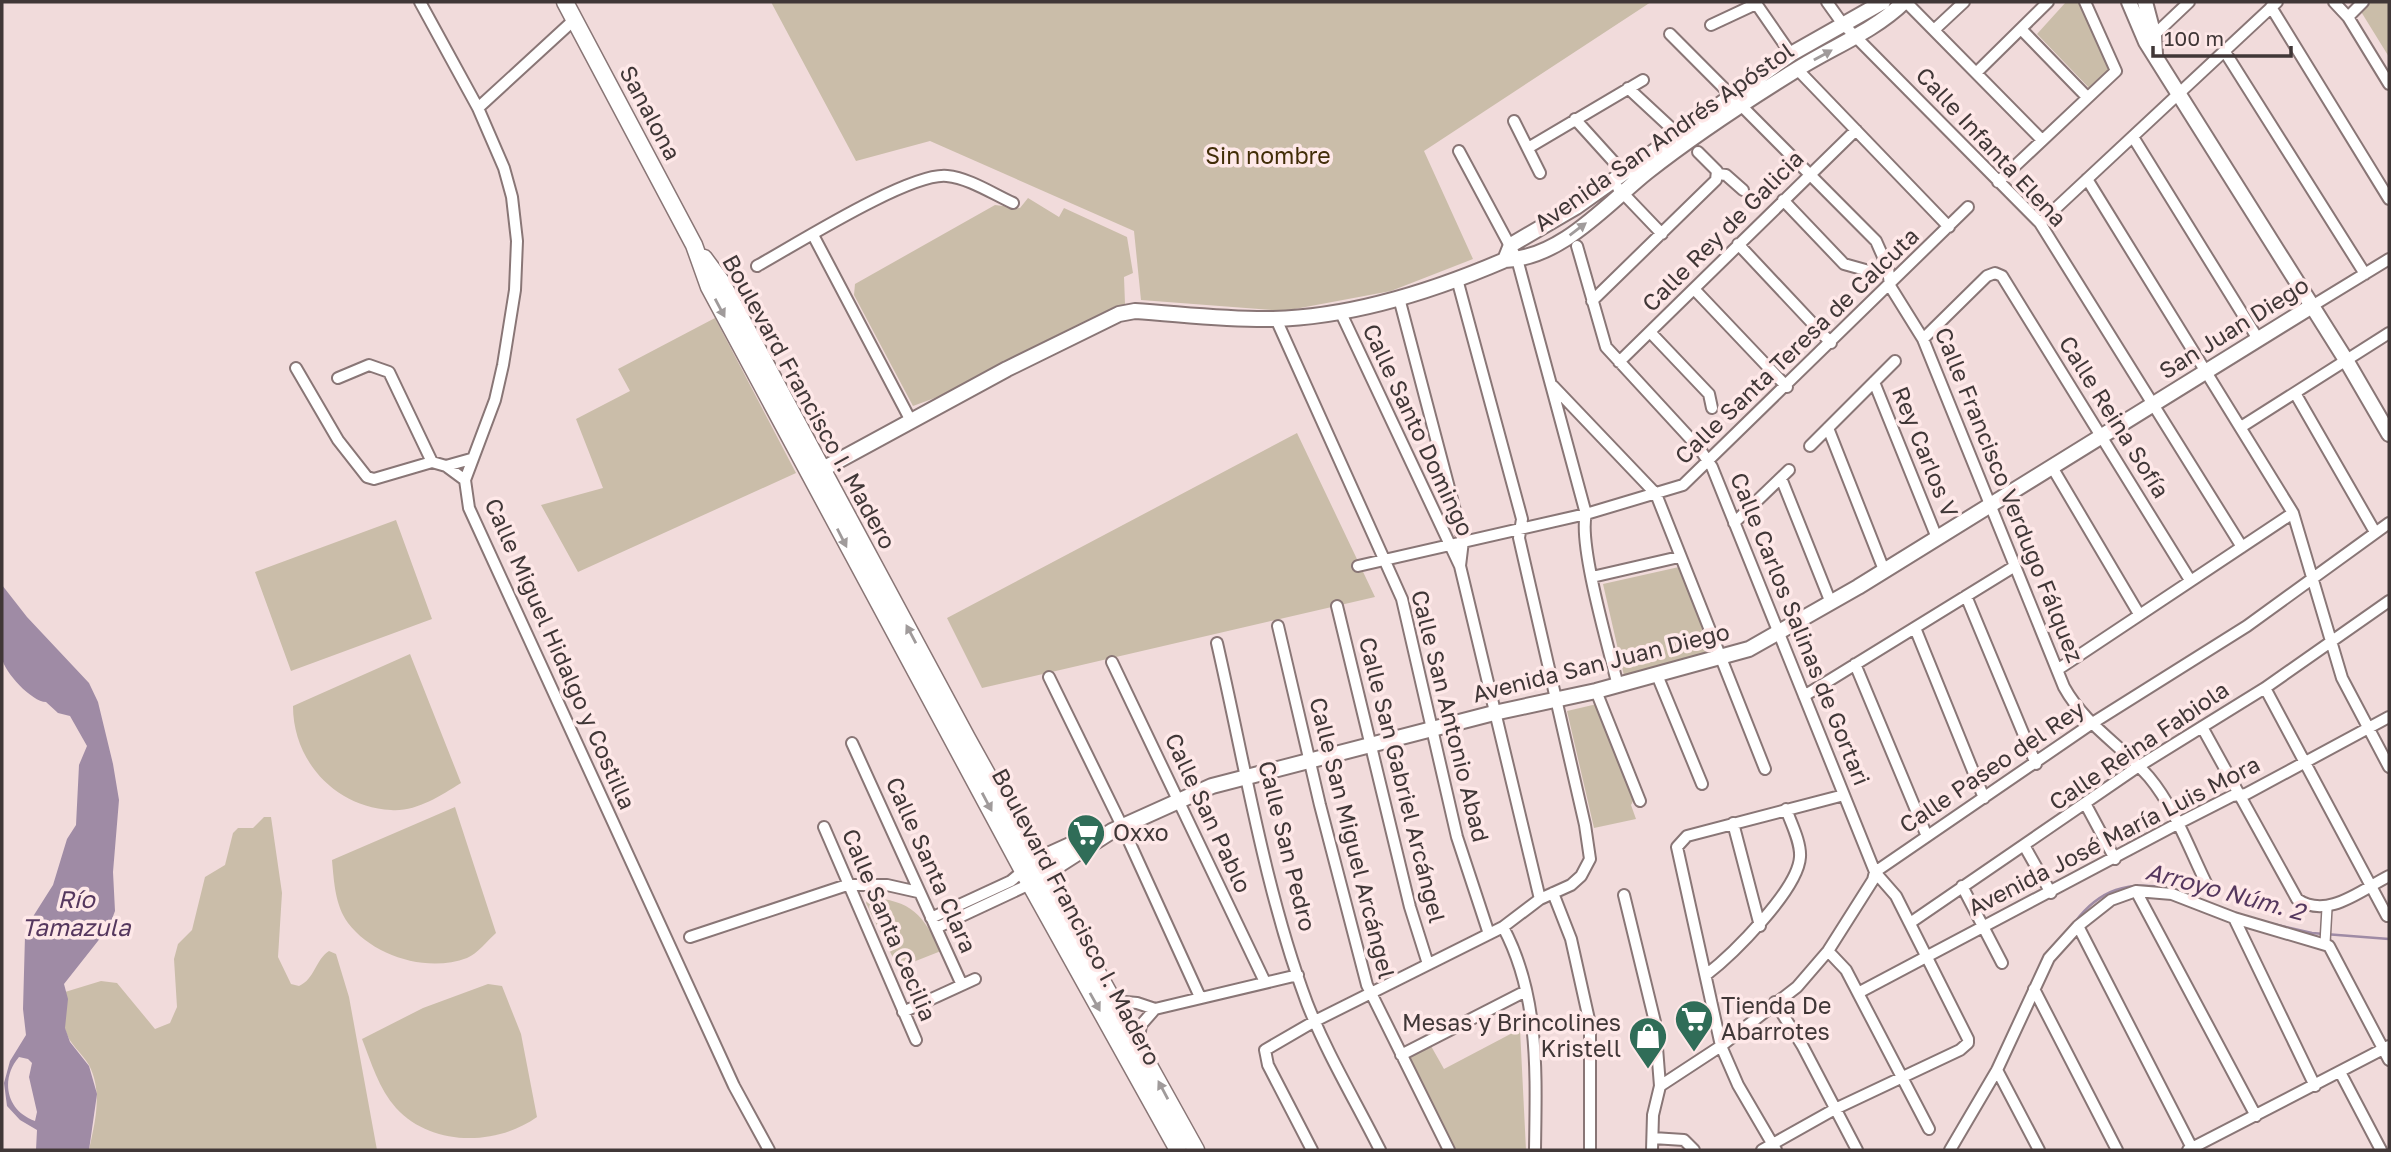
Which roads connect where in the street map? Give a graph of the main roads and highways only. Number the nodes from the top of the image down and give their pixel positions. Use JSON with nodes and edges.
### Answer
{"nodes":[{"id":1,"x":565,"y":2,"type":"edge"},
{"id":2,"x":694,"y":245,"type":"joint"},
{"id":3,"x":758,"y":364,"type":"junction"},
{"id":4,"x":1178,"y":1150,"type":"edge"},
{"id":5,"x":1196,"y":1150,"type":"edge"}],
"edges":[{"from":1,"to":2,"type":"main road","name":"Sanalona"},
{"from":2,"to":3,"type":"main road","name":"Boulevard Francisco I. Madero"},
{"from":3,"to":4,"type":"main road","name":"Boulevard Francisco I. Madero","one_way":true},
{"from":5,"to":3,"type":"main road","name":"Boulevard Francisco I. Madero","one_way":true}]}
